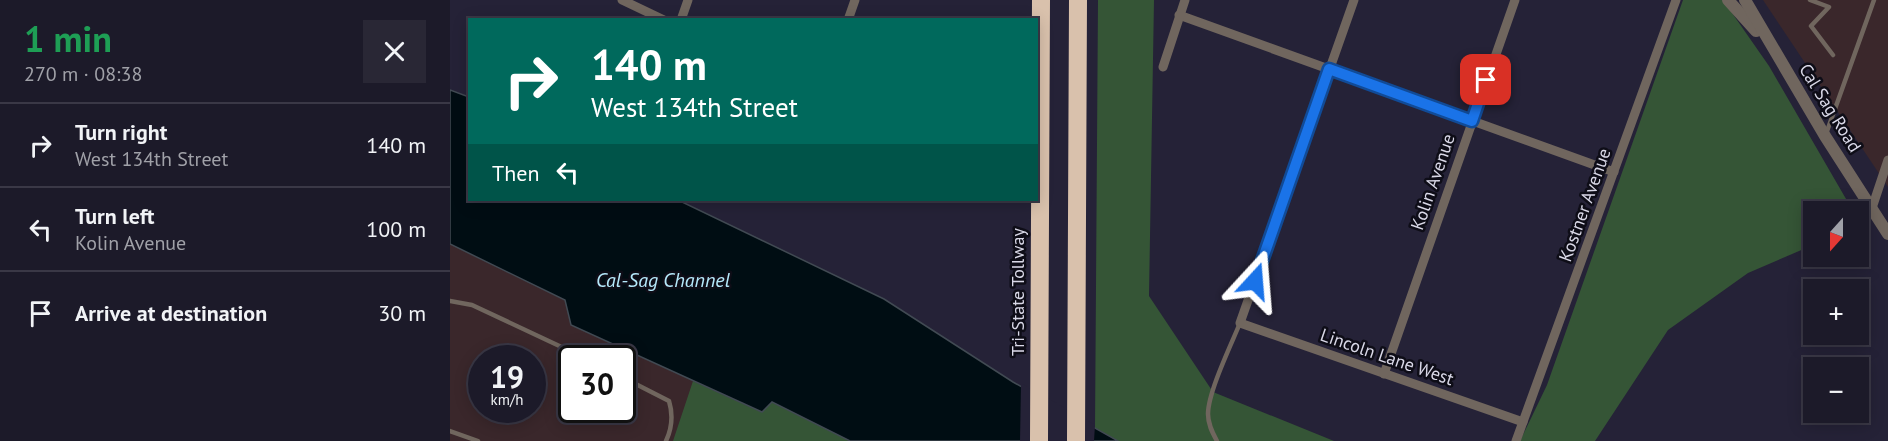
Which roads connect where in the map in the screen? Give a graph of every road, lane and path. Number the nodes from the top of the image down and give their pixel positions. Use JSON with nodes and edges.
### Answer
{"nodes":[{"id":1,"x":622,"y":0,"type":"edge"},
{"id":2,"x":688,"y":0,"type":"edge"},
{"id":3,"x":855,"y":0,"type":"edge"},
{"id":4,"x":1041,"y":0,"type":"edge"},
{"id":5,"x":1078,"y":0,"type":"edge"},
{"id":6,"x":1185,"y":0,"type":"edge"},
{"id":7,"x":1354,"y":0,"type":"edge"},
{"id":8,"x":1515,"y":0,"type":"edge"},
{"id":9,"x":1676,"y":0,"type":"edge"},
{"id":10,"x":1728,"y":0,"type":"edge"},
{"id":11,"x":1745,"y":0,"type":"edge"},
{"id":12,"x":1810,"y":0,"type":"edge"},
{"id":13,"x":1831,"y":0,"type":"edge"},
{"id":14,"x":1874,"y":0,"type":"edge"},
{"id":15,"x":1829,"y":7,"type":"junction"},
{"id":16,"x":1179,"y":15,"type":"junction"},
{"id":17,"x":660,"y":18,"type":"edge"},
{"id":18,"x":682,"y":18,"type":"edge"},
{"id":19,"x":849,"y":18,"type":"edge"},
{"id":20,"x":1773,"y":50,"type":"junction"},
{"id":21,"x":1833,"y":55,"type":"dead end"},
{"id":22,"x":1162,"y":68,"type":"dead end"},
{"id":23,"x":1329,"y":69,"type":"junction"},
{"id":24,"x":1472,"y":121,"type":"junction"},
{"id":25,"x":1825,"y":136,"type":"junction"},
{"id":26,"x":1888,"y":160,"type":"edge"},
{"id":27,"x":1614,"y":172,"type":"junction"},
{"id":28,"x":1872,"y":208,"type":"junction"},
{"id":29,"x":1888,"y":234,"type":"edge"},
{"id":30,"x":450,"y":301,"type":"edge"},
{"id":31,"x":1240,"y":323,"type":"junction"},
{"id":32,"x":558,"y":345,"type":"edge"},
{"id":33,"x":1384,"y":374,"type":"junction"},
{"id":34,"x":636,"y":384,"type":"edge"},
{"id":35,"x":1523,"y":422,"type":"junction"},
{"id":36,"x":450,"y":430,"type":"edge"},
{"id":37,"x":478,"y":441,"type":"edge"},
{"id":38,"x":666,"y":441,"type":"edge"},
{"id":39,"x":1039,"y":441,"type":"edge"},
{"id":40,"x":1076,"y":441,"type":"edge"},
{"id":41,"x":1216,"y":441,"type":"edge"},
{"id":42,"x":1516,"y":441,"type":"edge"}],
"edges":[{"from":1,"to":17,"type":"street"},
{"from":2,"to":18,"type":"street"},
{"from":3,"to":19,"type":"street"},
{"from":4,"to":39,"type":"highway","name":"Tri-State Tollway"},
{"from":5,"to":40,"type":"highway"},
{"from":6,"to":16,"type":"street"},
{"from":7,"to":23,"type":"street"},
{"from":8,"to":24,"type":"street","name":"Kolin Avenue"},
{"from":9,"to":27,"type":"street","name":"Kostner Avenue"},
{"from":10,"to":20,"type":"street"},
{"from":11,"to":20,"type":"street","name":"Cal Sag Road"},
{"from":12,"to":15,"type":"lane"},
{"from":13,"to":15,"type":"lane"},
{"from":14,"to":25,"type":"lane"},
{"from":15,"to":21,"type":"lane"},
{"from":16,"to":22,"type":"street"},
{"from":16,"to":23,"type":"street"},
{"from":20,"to":25,"type":"street","name":"Cal Sag Road"},
{"from":23,"to":24,"type":"street"},
{"from":23,"to":31,"type":"street"},
{"from":24,"to":27,"type":"street"},
{"from":24,"to":33,"type":"street","name":"Kolin Avenue"},
{"from":25,"to":28,"type":"street","name":"Cal Sag Road"},
{"from":26,"to":28,"type":"street"},
{"from":27,"to":35,"type":"street","name":"Kostner Avenue"},
{"from":28,"to":29,"type":"street","name":"Cal Sag Road"},
{"from":30,"to":32,"type":"lane"},
{"from":31,"to":33,"type":"street","name":"Lincoln Lane West"},
{"from":31,"to":41,"type":"lane"},
{"from":33,"to":35,"type":"street","name":"Lincoln Lane West"},
{"from":34,"to":38,"type":"lane"},
{"from":35,"to":42,"type":"street","name":"Kostner Avenue"},
{"from":36,"to":37,"type":"lane"}]}
